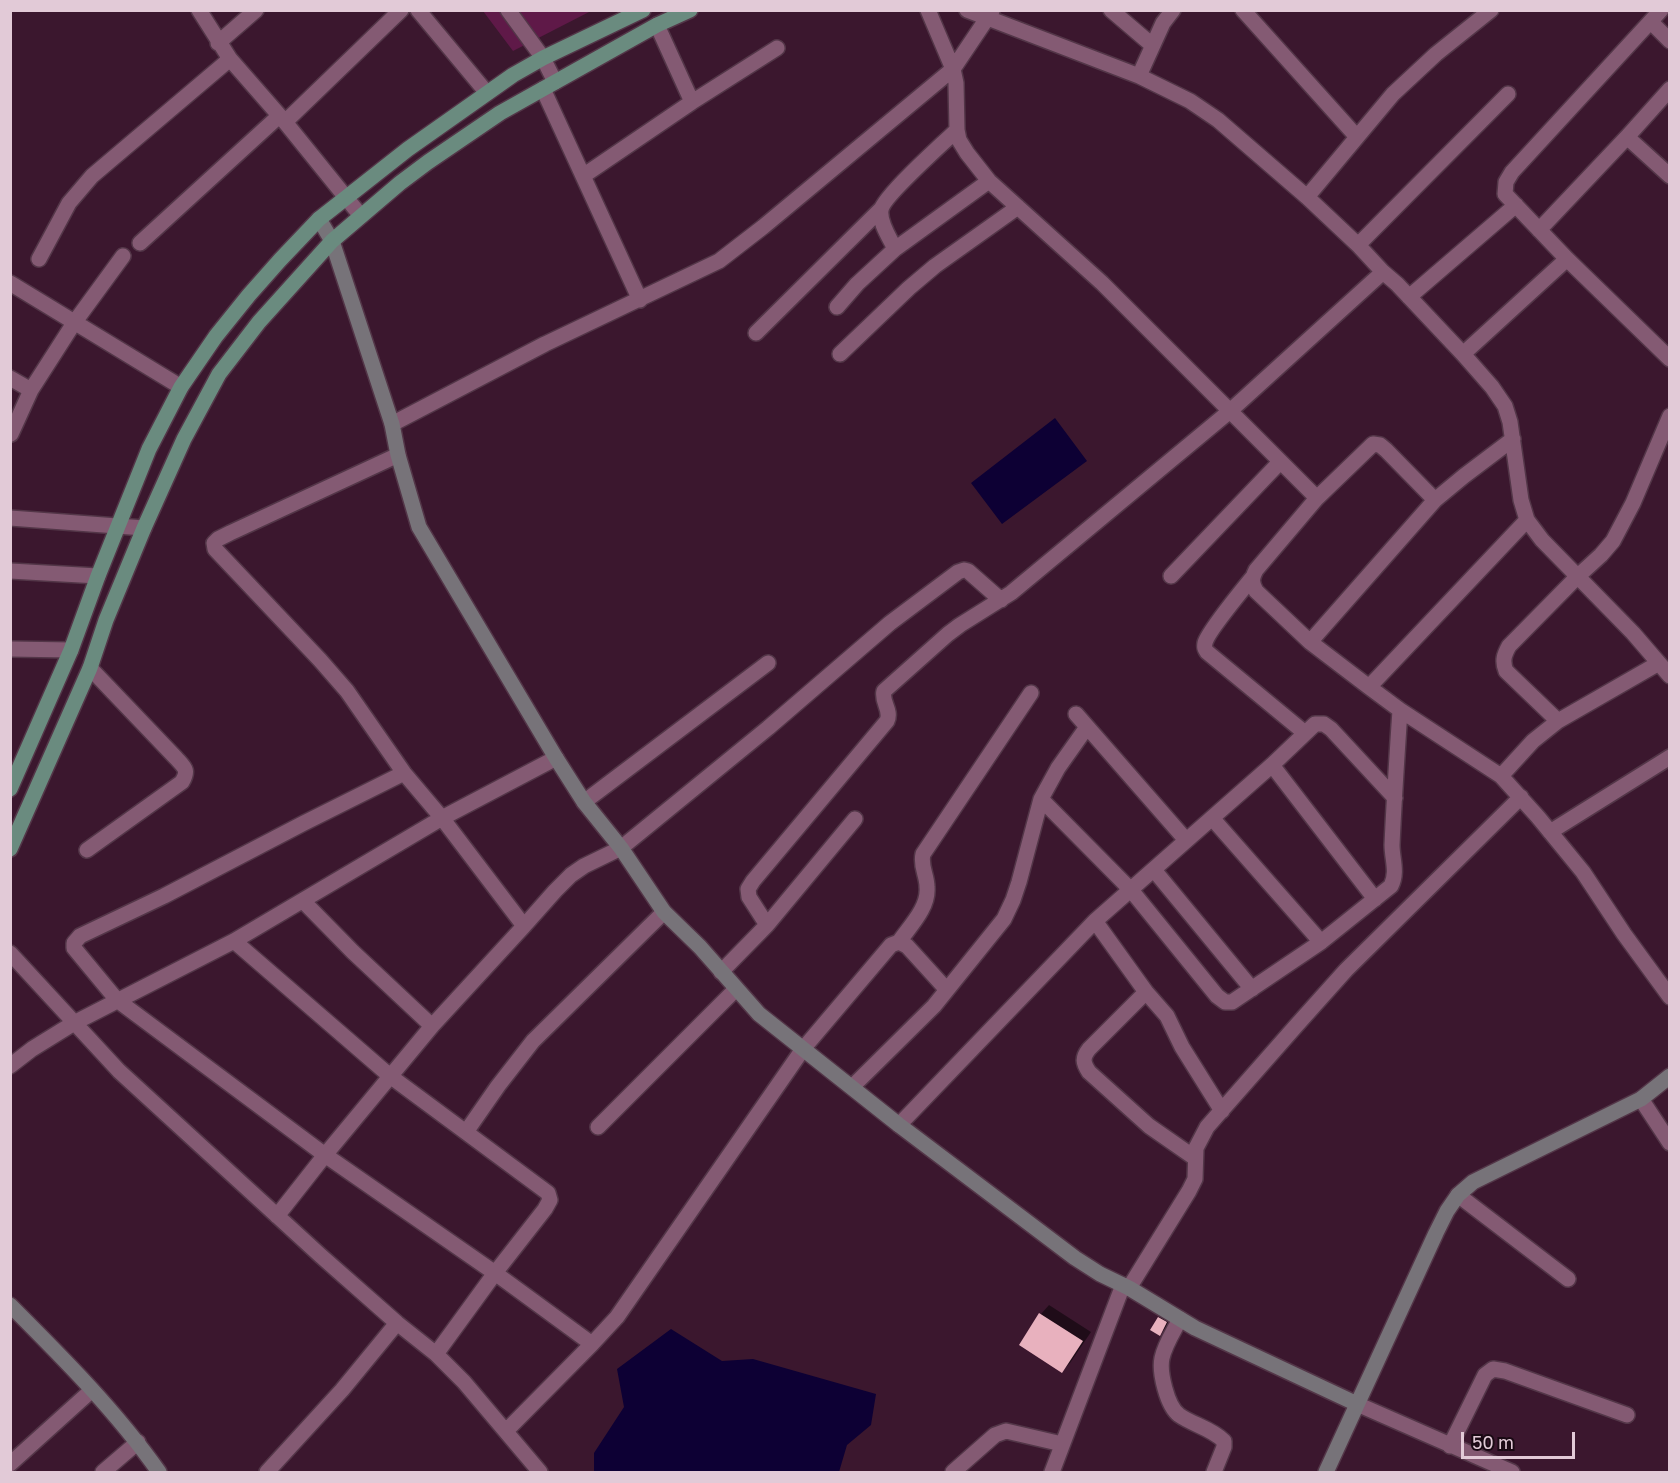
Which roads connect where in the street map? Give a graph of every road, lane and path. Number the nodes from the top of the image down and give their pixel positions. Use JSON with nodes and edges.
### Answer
{"nodes":[{"id":1,"x":198,"y":10,"type":"edge"},
{"id":2,"x":256,"y":10,"type":"edge"},
{"id":3,"x":400,"y":10,"type":"edge"},
{"id":4,"x":418,"y":10,"type":"edge"},
{"id":5,"x":508,"y":10,"type":"edge"},
{"id":6,"x":643,"y":10,"type":"edge"},
{"id":7,"x":690,"y":10,"type":"edge"},
{"id":8,"x":928,"y":10,"type":"edge"},
{"id":9,"x":967,"y":10,"type":"edge"},
{"id":10,"x":1111,"y":10,"type":"edge"},
{"id":11,"x":1173,"y":10,"type":"edge"},
{"id":12,"x":1243,"y":10,"type":"edge"},
{"id":13,"x":1488,"y":11,"type":"edge"},
{"id":14,"x":989,"y":15,"type":"edge"},
{"id":15,"x":1656,"y":16,"type":"edge"},
{"id":16,"x":657,"y":25,"type":"junction"},
{"id":17,"x":1670,"y":42,"type":"edge"},
{"id":18,"x":218,"y":43,"type":"junction"},
{"id":19,"x":1152,"y":45,"type":"junction"},
{"id":20,"x":777,"y":48,"type":"dead end"},
{"id":21,"x":543,"y":58,"type":"junction"},
{"id":22,"x":230,"y":59,"type":"junction"},
{"id":23,"x":953,"y":69,"type":"junction"},
{"id":24,"x":1139,"y":76,"type":"junction"},
{"id":25,"x":549,"y":85,"type":"junction"},
{"id":26,"x":1670,"y":89,"type":"edge"},
{"id":27,"x":487,"y":93,"type":"junction"},
{"id":28,"x":1508,"y":94,"type":"dead end"},
{"id":29,"x":692,"y":102,"type":"junction"},
{"id":30,"x":282,"y":119,"type":"junction"},
{"id":31,"x":957,"y":129,"type":"junction"},
{"id":32,"x":1357,"y":137,"type":"junction"},
{"id":33,"x":1627,"y":137,"type":"junction"},
{"id":34,"x":583,"y":176,"type":"junction"},
{"id":35,"x":1670,"y":176,"type":"edge"},
{"id":36,"x":989,"y":181,"type":"junction"},
{"id":37,"x":346,"y":197,"type":"junction"},
{"id":38,"x":1307,"y":197,"type":"junction"},
{"id":39,"x":1516,"y":205,"type":"junction"},
{"id":40,"x":1018,"y":207,"type":"junction"},
{"id":41,"x":881,"y":209,"type":"junction"},
{"id":42,"x":361,"y":216,"type":"junction"},
{"id":43,"x":319,"y":219,"type":"junction"},
{"id":44,"x":1539,"y":230,"type":"junction"},
{"id":45,"x":332,"y":241,"type":"junction"},
{"id":46,"x":140,"y":243,"type":"dead end"},
{"id":47,"x":1358,"y":245,"type":"junction"},
{"id":48,"x":895,"y":249,"type":"junction"},
{"id":49,"x":123,"y":256,"type":"dead end"},
{"id":50,"x":39,"y":259,"type":"dead end"},
{"id":51,"x":1567,"y":259,"type":"junction"},
{"id":52,"x":1383,"y":272,"type":"junction"},
{"id":53,"x":10,"y":283,"type":"edge"},
{"id":54,"x":1409,"y":297,"type":"junction"},
{"id":55,"x":640,"y":300,"type":"junction"},
{"id":56,"x":837,"y":307,"type":"dead end"},
{"id":57,"x":74,"y":322,"type":"junction"},
{"id":58,"x":756,"y":333,"type":"dead end"},
{"id":59,"x":840,"y":354,"type":"dead end"},
{"id":60,"x":1463,"y":354,"type":"junction"},
{"id":61,"x":1670,"y":359,"type":"edge"},
{"id":62,"x":10,"y":378,"type":"edge"},
{"id":63,"x":181,"y":387,"type":"junction"},
{"id":64,"x":31,"y":390,"type":"junction"},
{"id":65,"x":1230,"y":411,"type":"junction"},
{"id":66,"x":1670,"y":416,"type":"edge"},
{"id":67,"x":392,"y":424,"type":"junction"},
{"id":68,"x":11,"y":434,"type":"edge"},
{"id":69,"x":1513,"y":439,"type":"junction"},
{"id":70,"x":398,"y":455,"type":"junction"},
{"id":71,"x":1280,"y":462,"type":"junction"},
{"id":72,"x":1317,"y":498,"type":"junction"},
{"id":73,"x":1436,"y":500,"type":"junction"},
{"id":74,"x":10,"y":518,"type":"edge"},
{"id":75,"x":1527,"y":519,"type":"junction"},
{"id":76,"x":118,"y":526,"type":"junction"},
{"id":77,"x":144,"y":528,"type":"junction"},
{"id":78,"x":10,"y":572,"type":"edge"},
{"id":79,"x":98,"y":576,"type":"junction"},
{"id":80,"x":1171,"y":576,"type":"dead end"},
{"id":81,"x":1577,"y":577,"type":"junction"},
{"id":82,"x":1252,"y":578,"type":"junction"},
{"id":83,"x":1001,"y":600,"type":"junction"},
{"id":84,"x":1310,"y":642,"type":"junction"},
{"id":85,"x":10,"y":649,"type":"edge"},
{"id":86,"x":71,"y":650,"type":"junction"},
{"id":87,"x":768,"y":663,"type":"dead end"},
{"id":88,"x":1659,"y":663,"type":"junction"},
{"id":89,"x":90,"y":668,"type":"junction"},
{"id":90,"x":1670,"y":676,"type":"edge"},
{"id":91,"x":1369,"y":687,"type":"junction"},
{"id":92,"x":1030,"y":693,"type":"dead end"},
{"id":93,"x":1400,"y":710,"type":"junction"},
{"id":94,"x":1076,"y":714,"type":"dead end"},
{"id":95,"x":1558,"y":721,"type":"junction"},
{"id":96,"x":1087,"y":728,"type":"junction"},
{"id":97,"x":1305,"y":733,"type":"junction"},
{"id":98,"x":556,"y":758,"type":"junction"},
{"id":99,"x":1668,"y":761,"type":"edge"},
{"id":100,"x":1272,"y":765,"type":"junction"},
{"id":101,"x":404,"y":773,"type":"junction"},
{"id":102,"x":1501,"y":776,"type":"junction"},
{"id":103,"x":10,"y":789,"type":"edge"},
{"id":104,"x":1521,"y":797,"type":"junction"},
{"id":105,"x":1395,"y":798,"type":"junction"},
{"id":106,"x":1041,"y":799,"type":"junction"},
{"id":107,"x":584,"y":802,"type":"junction"},
{"id":108,"x":442,"y":818,"type":"junction"},
{"id":109,"x":1212,"y":818,"type":"junction"},
{"id":110,"x":855,"y":819,"type":"dead end"},
{"id":111,"x":1550,"y":832,"type":"junction"},
{"id":112,"x":1186,"y":840,"type":"junction"},
{"id":113,"x":621,"y":848,"type":"junction"},
{"id":114,"x":10,"y":849,"type":"edge"},
{"id":115,"x":87,"y":850,"type":"dead end"},
{"id":116,"x":1154,"y":870,"type":"junction"},
{"id":117,"x":1131,"y":890,"type":"junction"},
{"id":118,"x":1375,"y":899,"type":"junction"},
{"id":119,"x":303,"y":901,"type":"junction"},
{"id":120,"x":664,"y":912,"type":"junction"},
{"id":121,"x":1095,"y":921,"type":"junction"},
{"id":122,"x":767,"y":925,"type":"junction"},
{"id":123,"x":524,"y":926,"type":"junction"},
{"id":124,"x":234,"y":941,"type":"junction"},
{"id":125,"x":899,"y":942,"type":"junction"},
{"id":126,"x":1321,"y":942,"type":"junction"},
{"id":127,"x":10,"y":953,"type":"edge"},
{"id":128,"x":721,"y":972,"type":"junction"},
{"id":129,"x":736,"y":989,"type":"junction"},
{"id":130,"x":1252,"y":989,"type":"junction"},
{"id":131,"x":947,"y":990,"type":"junction"},
{"id":132,"x":1146,"y":992,"type":"junction"},
{"id":133,"x":1670,"y":997,"type":"edge"},
{"id":134,"x":117,"y":1000,"type":"junction"},
{"id":135,"x":74,"y":1023,"type":"junction"},
{"id":136,"x":432,"y":1026,"type":"junction"},
{"id":137,"x":803,"y":1049,"type":"junction"},
{"id":138,"x":10,"y":1066,"type":"edge"},
{"id":139,"x":390,"y":1076,"type":"junction"},
{"id":140,"x":1670,"y":1076,"type":"edge"},
{"id":141,"x":852,"y":1087,"type":"junction"},
{"id":142,"x":1641,"y":1099,"type":"junction"},
{"id":143,"x":1222,"y":1111,"type":"junction"},
{"id":144,"x":899,"y":1125,"type":"junction"},
{"id":145,"x":598,"y":1127,"type":"dead end"},
{"id":146,"x":466,"y":1132,"type":"junction"},
{"id":147,"x":1670,"y":1143,"type":"edge"},
{"id":148,"x":325,"y":1155,"type":"junction"},
{"id":149,"x":1195,"y":1158,"type":"junction"},
{"id":150,"x":1458,"y":1195,"type":"junction"},
{"id":151,"x":277,"y":1216,"type":"junction"},
{"id":152,"x":495,"y":1273,"type":"junction"},
{"id":153,"x":1568,"y":1279,"type":"dead end"},
{"id":154,"x":1126,"y":1286,"type":"junction"},
{"id":155,"x":10,"y":1305,"type":"edge"},
{"id":156,"x":1180,"y":1319,"type":"junction"},
{"id":157,"x":397,"y":1323,"type":"junction"},
{"id":158,"x":592,"y":1344,"type":"junction"},
{"id":159,"x":436,"y":1354,"type":"junction"},
{"id":160,"x":92,"y":1390,"type":"junction"},
{"id":161,"x":1357,"y":1404,"type":"junction"},
{"id":162,"x":1627,"y":1415,"type":"dead end"},
{"id":163,"x":506,"y":1431,"type":"junction"},
{"id":164,"x":138,"y":1442,"type":"junction"},
{"id":165,"x":1062,"y":1444,"type":"junction"},
{"id":166,"x":1450,"y":1446,"type":"junction"},
{"id":167,"x":10,"y":1464,"type":"edge"},
{"id":168,"x":103,"y":1473,"type":"edge"},
{"id":169,"x":159,"y":1473,"type":"edge"},
{"id":170,"x":267,"y":1473,"type":"edge"},
{"id":171,"x":540,"y":1473,"type":"edge"},
{"id":172,"x":953,"y":1473,"type":"edge"},
{"id":173,"x":1052,"y":1473,"type":"edge"},
{"id":174,"x":1214,"y":1473,"type":"edge"},
{"id":175,"x":1326,"y":1473,"type":"edge"},
{"id":176,"x":1512,"y":1473,"type":"edge"}],
"edges":[{"from":1,"to":18,"type":"street"},
{"from":2,"to":18,"type":"street"},
{"from":3,"to":30,"type":"street"},
{"from":4,"to":27,"type":"street"},
{"from":5,"to":21,"type":"street"},
{"from":6,"to":21,"type":"main road"},
{"from":7,"to":16,"type":"main road"},
{"from":8,"to":23,"type":"street"},
{"from":9,"to":14,"type":"street"},
{"from":10,"to":19,"type":"street"},
{"from":11,"to":19,"type":"street"},
{"from":12,"to":32,"type":"street"},
{"from":13,"to":32,"type":"street"},
{"from":14,"to":23,"type":"street"},
{"from":14,"to":24,"type":"street"},
{"from":15,"to":17,"type":"street"},
{"from":15,"to":39,"type":"street"},
{"from":16,"to":25,"type":"main road"},
{"from":16,"to":29,"type":"street"},
{"from":18,"to":22,"type":"street"},
{"from":19,"to":24,"type":"street"},
{"from":20,"to":29,"type":"street"},
{"from":21,"to":25,"type":"street"},
{"from":21,"to":27,"type":"main road"},
{"from":22,"to":30,"type":"street"},
{"from":22,"to":50,"type":"street"},
{"from":23,"to":31,"type":"street"},
{"from":23,"to":55,"type":"street"},
{"from":24,"to":38,"type":"street"},
{"from":25,"to":34,"type":"street"},
{"from":25,"to":42,"type":"main road"},
{"from":26,"to":33,"type":"street"},
{"from":27,"to":37,"type":"main road"},
{"from":28,"to":47,"type":"street"},
{"from":29,"to":34,"type":"street"},
{"from":30,"to":37,"type":"street"},
{"from":30,"to":46,"type":"street"},
{"from":31,"to":36,"type":"street"},
{"from":31,"to":41,"type":"street"},
{"from":32,"to":38,"type":"street"},
{"from":33,"to":35,"type":"street"},
{"from":33,"to":44,"type":"street"},
{"from":34,"to":55,"type":"street"},
{"from":36,"to":40,"type":"street"},
{"from":36,"to":48,"type":"street"},
{"from":37,"to":42,"type":"street"},
{"from":37,"to":43,"type":"main road"},
{"from":38,"to":47,"type":"street"},
{"from":39,"to":44,"type":"street"},
{"from":39,"to":54,"type":"street"},
{"from":40,"to":59,"type":"street"},
{"from":40,"to":65,"type":"street"},
{"from":41,"to":48,"type":"street"},
{"from":41,"to":58,"type":"street"},
{"from":42,"to":45,"type":"main road"},
{"from":43,"to":45,"type":"street"},
{"from":43,"to":63,"type":"main road"},
{"from":44,"to":51,"type":"street"},
{"from":45,"to":67,"type":"street"},
{"from":45,"to":77,"type":"main road"},
{"from":47,"to":52,"type":"street"},
{"from":48,"to":56,"type":"street"},
{"from":49,"to":57,"type":"street"},
{"from":51,"to":60,"type":"street"},
{"from":51,"to":61,"type":"street"},
{"from":52,"to":54,"type":"street"},
{"from":52,"to":65,"type":"street"},
{"from":53,"to":57,"type":"street"},
{"from":54,"to":60,"type":"street"},
{"from":55,"to":67,"type":"street"},
{"from":57,"to":63,"type":"street"},
{"from":57,"to":64,"type":"street"},
{"from":60,"to":69,"type":"street"},
{"from":62,"to":64,"type":"street"},
{"from":63,"to":76,"type":"main road"},
{"from":64,"to":68,"type":"street"},
{"from":65,"to":71,"type":"street"},
{"from":65,"to":83,"type":"street"},
{"from":66,"to":81,"type":"street"},
{"from":67,"to":70,"type":"street"},
{"from":69,"to":73,"type":"street"},
{"from":69,"to":75,"type":"street"},
{"from":70,"to":98,"type":"street"},
{"from":70,"to":101,"type":"street"},
{"from":71,"to":72,"type":"street"},
{"from":71,"to":80,"type":"street"},
{"from":72,"to":73,"type":"street"},
{"from":72,"to":82,"type":"street"},
{"from":73,"to":84,"type":"street"},
{"from":74,"to":76,"type":"street"},
{"from":75,"to":81,"type":"street"},
{"from":75,"to":91,"type":"street"},
{"from":76,"to":77,"type":"street"},
{"from":76,"to":79,"type":"main road"},
{"from":77,"to":89,"type":"main road"},
{"from":78,"to":79,"type":"street"},
{"from":79,"to":86,"type":"main road"},
{"from":81,"to":88,"type":"street"},
{"from":81,"to":95,"type":"street"},
{"from":82,"to":84,"type":"street"},
{"from":82,"to":97,"type":"street"},
{"from":83,"to":113,"type":"street"},
{"from":83,"to":122,"type":"street"},
{"from":84,"to":91,"type":"street"},
{"from":85,"to":86,"type":"street"},
{"from":86,"to":103,"type":"main road"},
{"from":87,"to":107,"type":"street"},
{"from":88,"to":90,"type":"street"},
{"from":88,"to":95,"type":"street"},
{"from":89,"to":114,"type":"main road"},
{"from":89,"to":115,"type":"street"},
{"from":91,"to":93,"type":"street"},
{"from":92,"to":125,"type":"street"},
{"from":93,"to":102,"type":"street"},
{"from":93,"to":105,"type":"street"},
{"from":94,"to":96,"type":"street"},
{"from":95,"to":102,"type":"street"},
{"from":96,"to":106,"type":"street"},
{"from":96,"to":112,"type":"street"},
{"from":97,"to":100,"type":"street"},
{"from":97,"to":105,"type":"street"},
{"from":98,"to":107,"type":"street"},
{"from":98,"to":108,"type":"street"},
{"from":99,"to":111,"type":"street"},
{"from":100,"to":109,"type":"street"},
{"from":100,"to":118,"type":"street"},
{"from":101,"to":108,"type":"street"},
{"from":101,"to":134,"type":"street"},
{"from":102,"to":104,"type":"street"},
{"from":104,"to":111,"type":"street"},
{"from":104,"to":143,"type":"street"},
{"from":105,"to":118,"type":"street"},
{"from":106,"to":117,"type":"street"},
{"from":106,"to":131,"type":"street"},
{"from":107,"to":113,"type":"street"},
{"from":108,"to":119,"type":"street"},
{"from":108,"to":123,"type":"street"},
{"from":109,"to":112,"type":"street"},
{"from":109,"to":126,"type":"street"},
{"from":110,"to":122,"type":"street"},
{"from":111,"to":133,"type":"street"},
{"from":112,"to":116,"type":"street"},
{"from":113,"to":120,"type":"street"},
{"from":113,"to":123,"type":"street"},
{"from":116,"to":117,"type":"street"},
{"from":116,"to":130,"type":"street"},
{"from":117,"to":121,"type":"street"},
{"from":117,"to":130,"type":"street"},
{"from":118,"to":126,"type":"street"},
{"from":119,"to":124,"type":"street"},
{"from":119,"to":136,"type":"street"},
{"from":120,"to":128,"type":"street"},
{"from":120,"to":146,"type":"street"},
{"from":121,"to":132,"type":"street"},
{"from":121,"to":144,"type":"street"},
{"from":122,"to":128,"type":"street"},
{"from":123,"to":136,"type":"street"},
{"from":124,"to":134,"type":"street"},
{"from":124,"to":139,"type":"street"},
{"from":125,"to":131,"type":"street"},
{"from":125,"to":137,"type":"street"},
{"from":126,"to":130,"type":"street"},
{"from":127,"to":135,"type":"street"},
{"from":128,"to":129,"type":"street"},
{"from":129,"to":137,"type":"street"},
{"from":129,"to":145,"type":"street"},
{"from":131,"to":141,"type":"street"},
{"from":132,"to":143,"type":"street"},
{"from":132,"to":149,"type":"street"},
{"from":134,"to":135,"type":"street"},
{"from":134,"to":148,"type":"street"},
{"from":135,"to":138,"type":"street"},
{"from":135,"to":151,"type":"street"},
{"from":136,"to":139,"type":"street"},
{"from":137,"to":141,"type":"street"},
{"from":137,"to":158,"type":"street"},
{"from":139,"to":146,"type":"street"},
{"from":139,"to":148,"type":"street"},
{"from":140,"to":142,"type":"street"},
{"from":141,"to":144,"type":"street"},
{"from":142,"to":147,"type":"street"},
{"from":142,"to":150,"type":"street"},
{"from":143,"to":149,"type":"street"},
{"from":144,"to":154,"type":"street"},
{"from":146,"to":152,"type":"street"},
{"from":148,"to":151,"type":"street"},
{"from":148,"to":152,"type":"street"},
{"from":149,"to":154,"type":"street"},
{"from":150,"to":153,"type":"street"},
{"from":150,"to":161,"type":"street"},
{"from":151,"to":157,"type":"street"},
{"from":152,"to":158,"type":"street"},
{"from":152,"to":159,"type":"street"},
{"from":154,"to":156,"type":"street"},
{"from":154,"to":165,"type":"street"},
{"from":155,"to":160,"type":"street"},
{"from":156,"to":161,"type":"street"},
{"from":156,"to":174,"type":"street"},
{"from":157,"to":159,"type":"street"},
{"from":157,"to":170,"type":"street"},
{"from":158,"to":163,"type":"street"},
{"from":159,"to":163,"type":"street"},
{"from":160,"to":164,"type":"street"},
{"from":160,"to":167,"type":"street"},
{"from":161,"to":166,"type":"street"},
{"from":161,"to":175,"type":"street"},
{"from":162,"to":166,"type":"street"},
{"from":163,"to":171,"type":"street"},
{"from":164,"to":168,"type":"street"},
{"from":164,"to":169,"type":"street"},
{"from":165,"to":172,"type":"street"},
{"from":165,"to":173,"type":"street"},
{"from":166,"to":176,"type":"street"}]}
